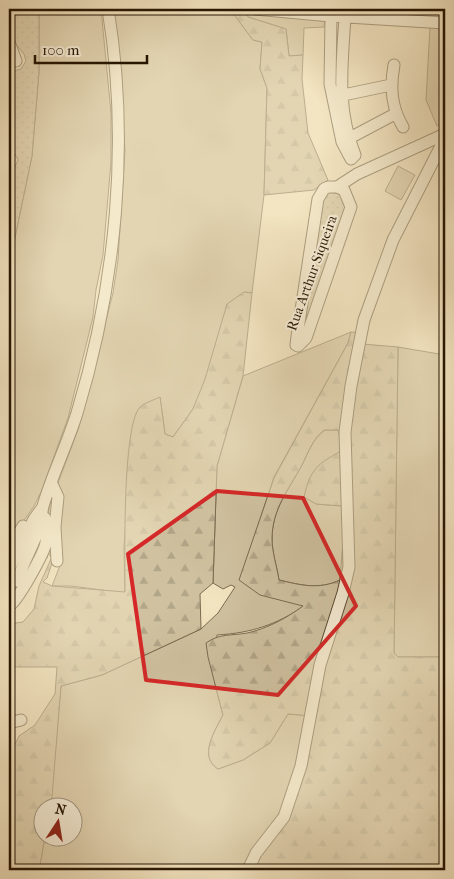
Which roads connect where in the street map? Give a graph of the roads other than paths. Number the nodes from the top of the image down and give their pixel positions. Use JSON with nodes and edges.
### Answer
{"nodes":[{"id":1,"x":108,"y":9,"type":"edge"},
{"id":2,"x":256,"y":9,"type":"edge"},
{"id":3,"x":425,"y":9,"type":"edge"},
{"id":4,"x":333,"y":13,"type":"edge"},
{"id":5,"x":342,"y":13,"type":"edge"},
{"id":6,"x":429,"y":21,"type":"junction"},
{"id":7,"x":445,"y":22,"type":"edge"},
{"id":8,"x":9,"y":42,"type":"edge"},
{"id":9,"x":330,"y":57,"type":"junction"},
{"id":10,"x":342,"y":58,"type":"junction"},
{"id":11,"x":16,"y":60,"type":"dead end"},
{"id":12,"x":394,"y":64,"type":"dead end"},
{"id":13,"x":391,"y":85,"type":"junction"},
{"id":14,"x":336,"y":96,"type":"junction"},
{"id":15,"x":395,"y":114,"type":"junction"},
{"id":16,"x":403,"y":127,"type":"dead end"},
{"id":17,"x":445,"y":134,"type":"edge"},
{"id":18,"x":445,"y":138,"type":"edge"},
{"id":19,"x":337,"y":187,"type":"junction"},
{"id":20,"x":52,"y":484,"type":"junction"},
{"id":21,"x":43,"y":507,"type":"junction"},
{"id":22,"x":40,"y":526,"type":"junction"},
{"id":23,"x":9,"y":550,"type":"edge"},
{"id":24,"x":57,"y":562,"type":"dead end"},
{"id":25,"x":31,"y":572,"type":"junction"},
{"id":26,"x":14,"y":575,"type":"edge"},
{"id":27,"x":19,"y":595,"type":"junction"},
{"id":28,"x":9,"y":606,"type":"edge"},
{"id":29,"x":21,"y":720,"type":"dead end"},
{"id":30,"x":9,"y":723,"type":"edge"},
{"id":31,"x":248,"y":870,"type":"edge"}],
"edges":[{"from":1,"to":20,"type":"street"},
{"from":2,"to":4,"type":"street"},
{"from":3,"to":6,"type":"street"},
{"from":4,"to":5,"type":"street"},
{"from":4,"to":9,"type":"street"},
{"from":5,"to":6,"type":"street"},
{"from":5,"to":10,"type":"street"},
{"from":6,"to":7,"type":"street"},
{"from":8,"to":11,"type":"street"},
{"from":9,"to":10,"type":"street"},
{"from":9,"to":14,"type":"street"},
{"from":10,"to":14,"type":"street"},
{"from":12,"to":13,"type":"street"},
{"from":13,"to":14,"type":"street"},
{"from":13,"to":15,"type":"street"},
{"from":14,"to":15,"type":"street"},
{"from":15,"to":16,"type":"street"},
{"from":17,"to":19,"type":"street","name":"Rua Arthur Siqueira"},
{"from":18,"to":31,"type":"street"},
{"from":19,"to":19,"type":"street","name":"Rua Arthur Siqueira"},
{"from":20,"to":21,"type":"street"},
{"from":20,"to":24,"type":"street"},
{"from":21,"to":22,"type":"street"},
{"from":21,"to":22,"type":"street"},
{"from":21,"to":23,"type":"street"},
{"from":22,"to":25,"type":"street"},
{"from":22,"to":26,"type":"street"},
{"from":25,"to":26,"type":"street"},
{"from":25,"to":27,"type":"street"},
{"from":26,"to":27,"type":"street"},
{"from":27,"to":28,"type":"street"},
{"from":29,"to":30,"type":"street"}]}
